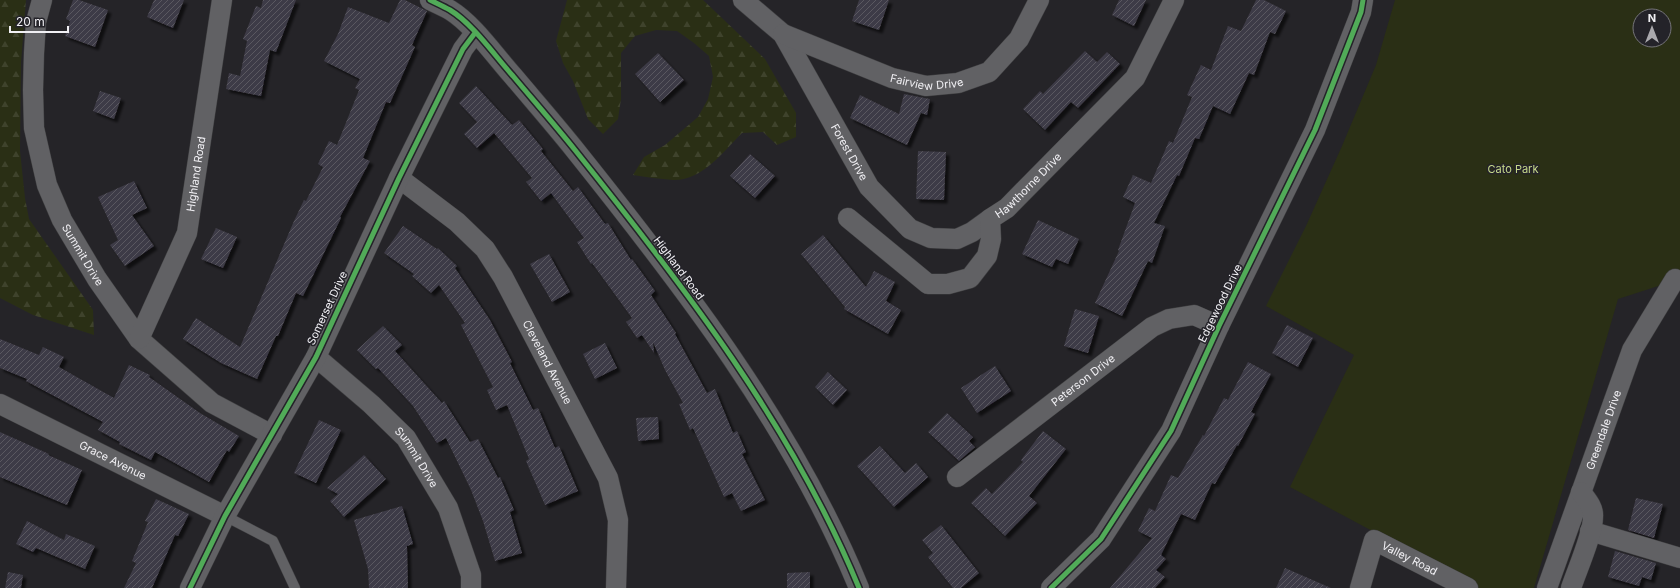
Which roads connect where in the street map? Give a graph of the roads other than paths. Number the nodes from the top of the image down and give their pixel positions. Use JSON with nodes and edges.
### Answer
{"nodes":[{"id":1,"x":42,"y":0,"type":"edge"},
{"id":2,"x":222,"y":0,"type":"edge"},
{"id":3,"x":430,"y":0,"type":"edge"},
{"id":4,"x":743,"y":0,"type":"edge"},
{"id":5,"x":1039,"y":0,"type":"edge"},
{"id":6,"x":1174,"y":0,"type":"edge"},
{"id":7,"x":1363,"y":0,"type":"edge"},
{"id":8,"x":475,"y":33,"type":"junction"},
{"id":9,"x":783,"y":34,"type":"junction"},
{"id":10,"x":399,"y":178,"type":"junction"},
{"id":11,"x":848,"y":218,"type":"dead end"},
{"id":12,"x":990,"y":219,"type":"junction"},
{"id":13,"x":1675,"y":279,"type":"dead end"},
{"id":14,"x":1219,"y":326,"type":"junction"},
{"id":15,"x":139,"y":339,"type":"junction"},
{"id":16,"x":316,"y":357,"type":"junction"},
{"id":17,"x":0,"y":404,"type":"edge"},
{"id":18,"x":272,"y":435,"type":"junction"},
{"id":19,"x":957,"y":477,"type":"dead end"},
{"id":20,"x":1581,"y":492,"type":"junction"},
{"id":21,"x":225,"y":516,"type":"junction"},
{"id":22,"x":1590,"y":531,"type":"junction"},
{"id":23,"x":1680,"y":558,"type":"edge"},
{"id":24,"x":190,"y":588,"type":"edge"},
{"id":25,"x":295,"y":588,"type":"edge"},
{"id":26,"x":472,"y":588,"type":"edge"},
{"id":27,"x":616,"y":588,"type":"edge"},
{"id":28,"x":859,"y":588,"type":"edge"},
{"id":29,"x":1051,"y":588,"type":"edge"},
{"id":30,"x":1360,"y":588,"type":"edge"},
{"id":31,"x":1468,"y":588,"type":"edge"},
{"id":32,"x":1547,"y":588,"type":"edge"},
{"id":33,"x":1571,"y":588,"type":"edge"}],
"edges":[{"from":1,"to":15,"type":"street","name":"Summit Drive"},
{"from":2,"to":15,"type":"street","name":"Highland Road"},
{"from":3,"to":8,"type":"street","name":"Highland Road"},
{"from":4,"to":9,"type":"street","name":"Forest Drive"},
{"from":5,"to":9,"type":"street","name":"Fairview Drive"},
{"from":6,"to":12,"type":"street","name":"Hawthorne Drive"},
{"from":7,"to":14,"type":"street","name":"Edgewood Drive"},
{"from":8,"to":10,"type":"street","name":"Somerset Drive"},
{"from":8,"to":28,"type":"street","name":"Highland Road"},
{"from":9,"to":12,"type":"street","name":"Forest Drive"},
{"from":10,"to":16,"type":"street","name":"Somerset Drive"},
{"from":10,"to":27,"type":"street","name":"Cleveland Avenue"},
{"from":11,"to":12,"type":"street","name":"Hawthorne Drive"},
{"from":13,"to":20,"type":"street","name":"Greendale Drive"},
{"from":14,"to":19,"type":"street","name":"Peterson Drive"},
{"from":14,"to":29,"type":"street","name":"Edgewood Drive"},
{"from":15,"to":18,"type":"street","name":"Summit Drive"},
{"from":16,"to":18,"type":"street","name":"Somerset Drive"},
{"from":16,"to":26,"type":"street","name":"Summit Drive"},
{"from":17,"to":21,"type":"street","name":"Grace Avenue"},
{"from":18,"to":21,"type":"street","name":"Somerset Drive"},
{"from":20,"to":22,"type":"street"},
{"from":20,"to":32,"type":"street","name":"Greendale Drive"},
{"from":21,"to":24,"type":"street","name":"Somerset Drive"},
{"from":21,"to":25,"type":"lane"},
{"from":22,"to":23,"type":"street"},
{"from":22,"to":33,"type":"street"},
{"from":30,"to":31,"type":"street","name":"Valley Road"}]}
